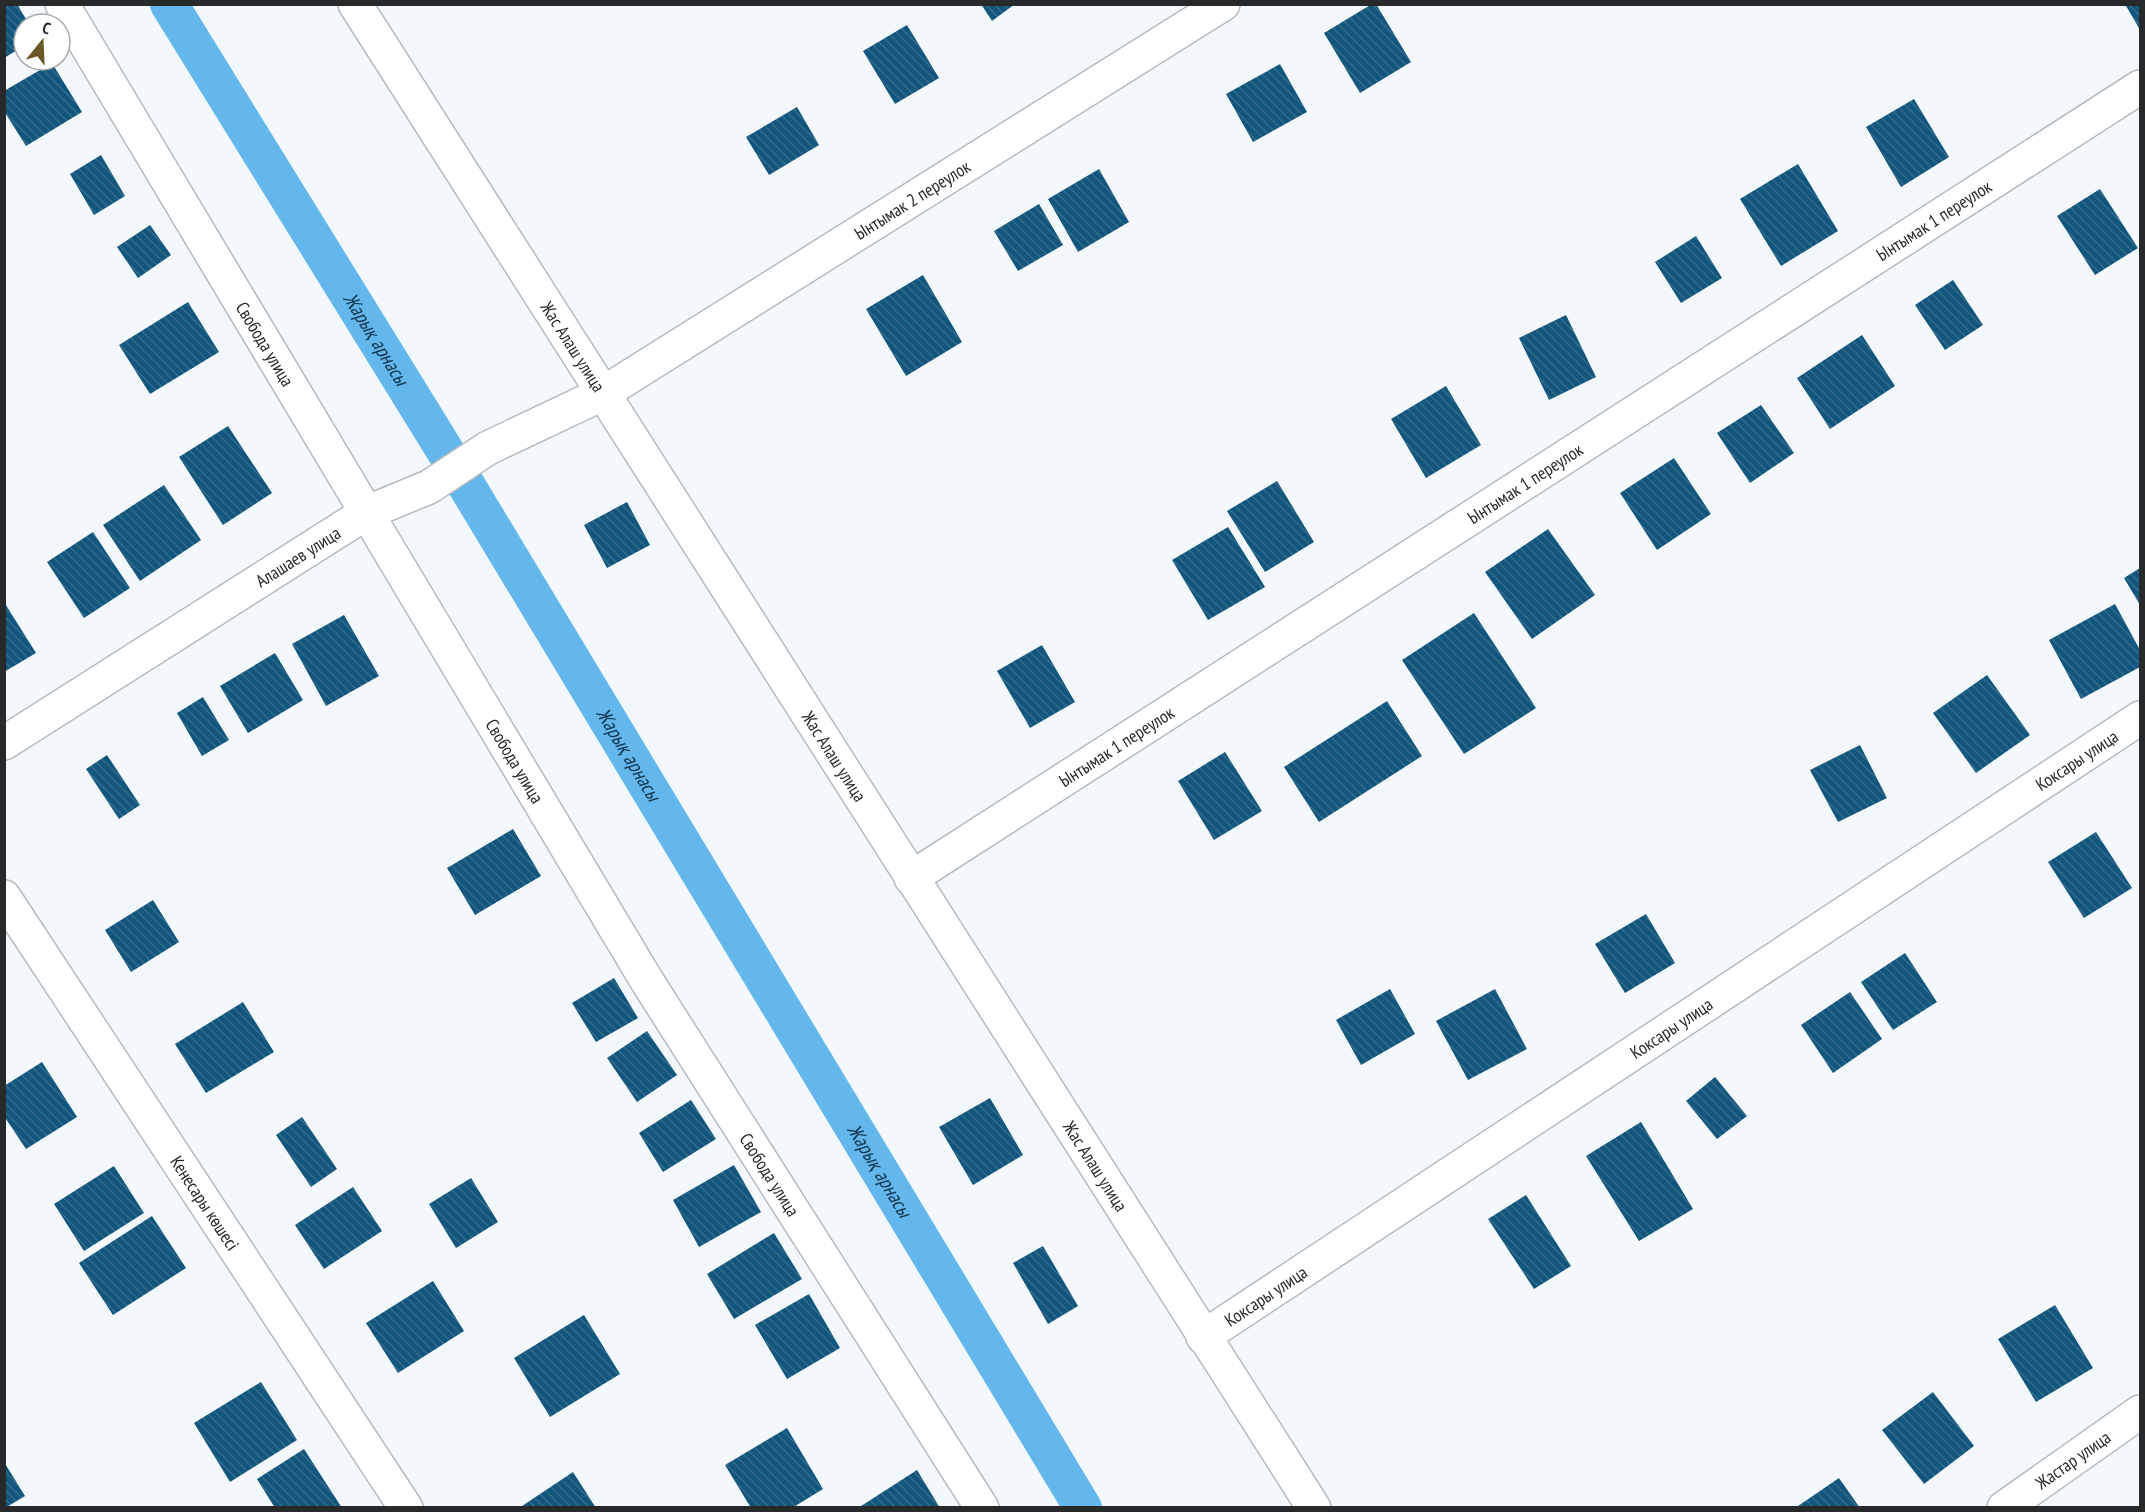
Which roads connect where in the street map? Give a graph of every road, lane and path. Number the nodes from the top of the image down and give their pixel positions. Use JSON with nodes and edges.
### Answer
{"nodes":[{"id":1,"x":62,"y":4,"type":"edge"},
{"id":2,"x":355,"y":4,"type":"edge"},
{"id":3,"x":1222,"y":4,"type":"edge"},
{"id":4,"x":2140,"y":87,"type":"edge"},
{"id":5,"x":602,"y":393,"type":"junction"},
{"id":6,"x":366,"y":513,"type":"junction"},
{"id":7,"x":2140,"y":718,"type":"edge"},
{"id":8,"x":4,"y":743,"type":"edge"},
{"id":9,"x":911,"y":878,"type":"junction"},
{"id":10,"x":4,"y":897,"type":"edge"},
{"id":11,"x":1203,"y":1337,"type":"junction"},
{"id":12,"x":2140,"y":1412,"type":"edge"},
{"id":13,"x":406,"y":1508,"type":"edge"},
{"id":14,"x":982,"y":1508,"type":"edge"},
{"id":15,"x":1314,"y":1508,"type":"edge"},
{"id":16,"x":2004,"y":1508,"type":"edge"}],
"edges":[{"from":1,"to":6,"type":"street","name":"Свобода улица"},
{"from":2,"to":5,"type":"street","name":"Жас Алаш улица"},
{"from":3,"to":5,"type":"street","name":"Ынтымак 2 переулок"},
{"from":4,"to":9,"type":"street","name":"Ынтымак 1 переулок"},
{"from":5,"to":6,"type":"street","name":"Алашаев улица"},
{"from":5,"to":9,"type":"street","name":"Жас Алаш улица"},
{"from":6,"to":8,"type":"street","name":"Алашаев улица"},
{"from":6,"to":14,"type":"street","name":"Свобода улица"},
{"from":7,"to":11,"type":"street","name":"Коксары улица"},
{"from":9,"to":11,"type":"street","name":"Жас Алаш улица"},
{"from":10,"to":13,"type":"street","name":"Кенесары көшесі"},
{"from":11,"to":15,"type":"street","name":"Жас Алаш улица"},
{"from":12,"to":16,"type":"street","name":"Жастар улица"}]}
